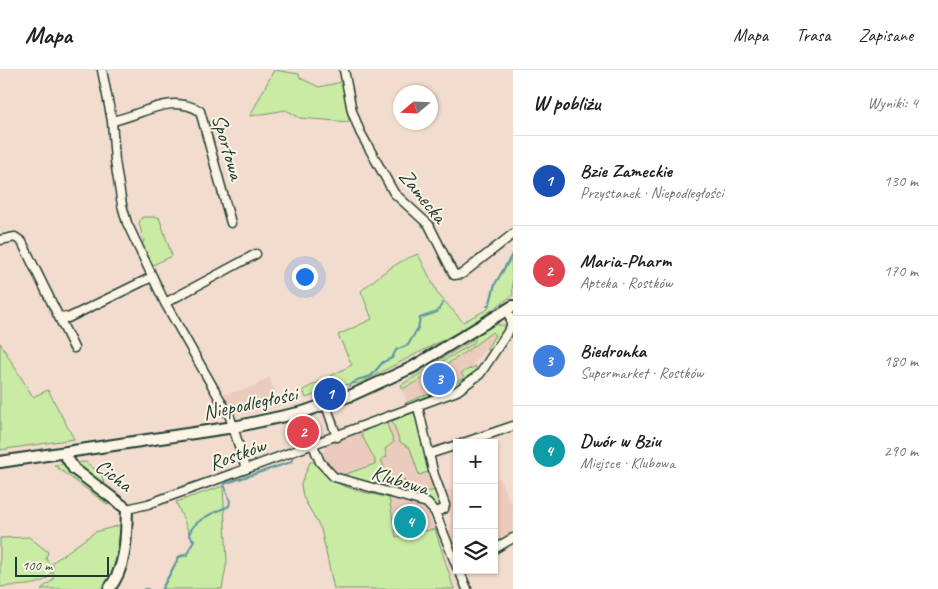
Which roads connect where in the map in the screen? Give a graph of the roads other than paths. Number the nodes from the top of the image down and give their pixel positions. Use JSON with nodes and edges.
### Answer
{"nodes":[{"id":1,"x":102,"y":70,"type":"edge"},
{"id":2,"x":344,"y":70,"type":"edge"},
{"id":3,"x":112,"y":121,"type":"junction"},
{"id":4,"x":231,"y":224,"type":"dead end"},
{"id":5,"x":513,"y":234,"type":"edge"},
{"id":6,"x":0,"y":240,"type":"edge"},
{"id":7,"x":256,"y":254,"type":"dead end"},
{"id":8,"x":152,"y":277,"type":"junction"},
{"id":9,"x":165,"y":303,"type":"junction"},
{"id":10,"x":510,"y":308,"type":"edge"},
{"id":11,"x":58,"y":316,"type":"junction"},
{"id":12,"x":74,"y":348,"type":"dead end"},
{"id":13,"x":326,"y":405,"type":"junction"},
{"id":14,"x":418,"y":407,"type":"junction"},
{"id":15,"x":513,"y":426,"type":"edge"},
{"id":16,"x":234,"y":428,"type":"junction"},
{"id":17,"x":337,"y":437,"type":"junction"},
{"id":18,"x":474,"y":439,"type":"edge"},
{"id":19,"x":313,"y":445,"type":"junction"},
{"id":20,"x":453,"y":446,"type":"edge"},
{"id":21,"x":64,"y":452,"type":"junction"},
{"id":22,"x":429,"y":454,"type":"junction"},
{"id":23,"x":0,"y":462,"type":"edge"},
{"id":24,"x":246,"y":470,"type":"junction"},
{"id":25,"x":127,"y":509,"type":"junction"},
{"id":26,"x":435,"y":512,"type":"junction"},
{"id":27,"x":513,"y":538,"type":"edge"},
{"id":28,"x":498,"y":547,"type":"edge"},
{"id":29,"x":453,"y":557,"type":"edge"},
{"id":30,"x":460,"y":574,"type":"edge"},
{"id":31,"x":109,"y":589,"type":"edge"},
{"id":32,"x":467,"y":589,"type":"edge"}],
"edges":[{"from":1,"to":3,"type":"street"},
{"from":2,"to":5,"type":"street","name":"Zamecka"},
{"from":3,"to":4,"type":"street","name":"Sportowa"},
{"from":3,"to":8,"type":"street"},
{"from":6,"to":11,"type":"street"},
{"from":7,"to":9,"type":"street"},
{"from":8,"to":9,"type":"street"},
{"from":8,"to":11,"type":"street"},
{"from":9,"to":16,"type":"street"},
{"from":10,"to":13,"type":"street","name":"Niepodległości"},
{"from":10,"to":14,"type":"street","name":"Rostków"},
{"from":11,"to":12,"type":"street"},
{"from":13,"to":16,"type":"street","name":"Niepodległości"},
{"from":13,"to":17,"type":"street"},
{"from":14,"to":17,"type":"street","name":"Rostków"},
{"from":14,"to":22,"type":"street"},
{"from":15,"to":18,"type":"street"},
{"from":16,"to":21,"type":"street","name":"Niepodległości"},
{"from":16,"to":24,"type":"street"},
{"from":17,"to":19,"type":"street","name":"Rostków"},
{"from":19,"to":24,"type":"street","name":"Rostków"},
{"from":19,"to":26,"type":"street","name":"Klubowa"},
{"from":20,"to":22,"type":"street"},
{"from":21,"to":23,"type":"street","name":"Niepodległości"},
{"from":21,"to":25,"type":"street","name":"Cicha"},
{"from":22,"to":26,"type":"street"},
{"from":24,"to":25,"type":"street","name":"Rostków"},
{"from":25,"to":31,"type":"street","name":"Cicha"},
{"from":26,"to":29,"type":"street","name":"Klubowa"},
{"from":27,"to":28,"type":"street"},
{"from":30,"to":32,"type":"street"}]}
